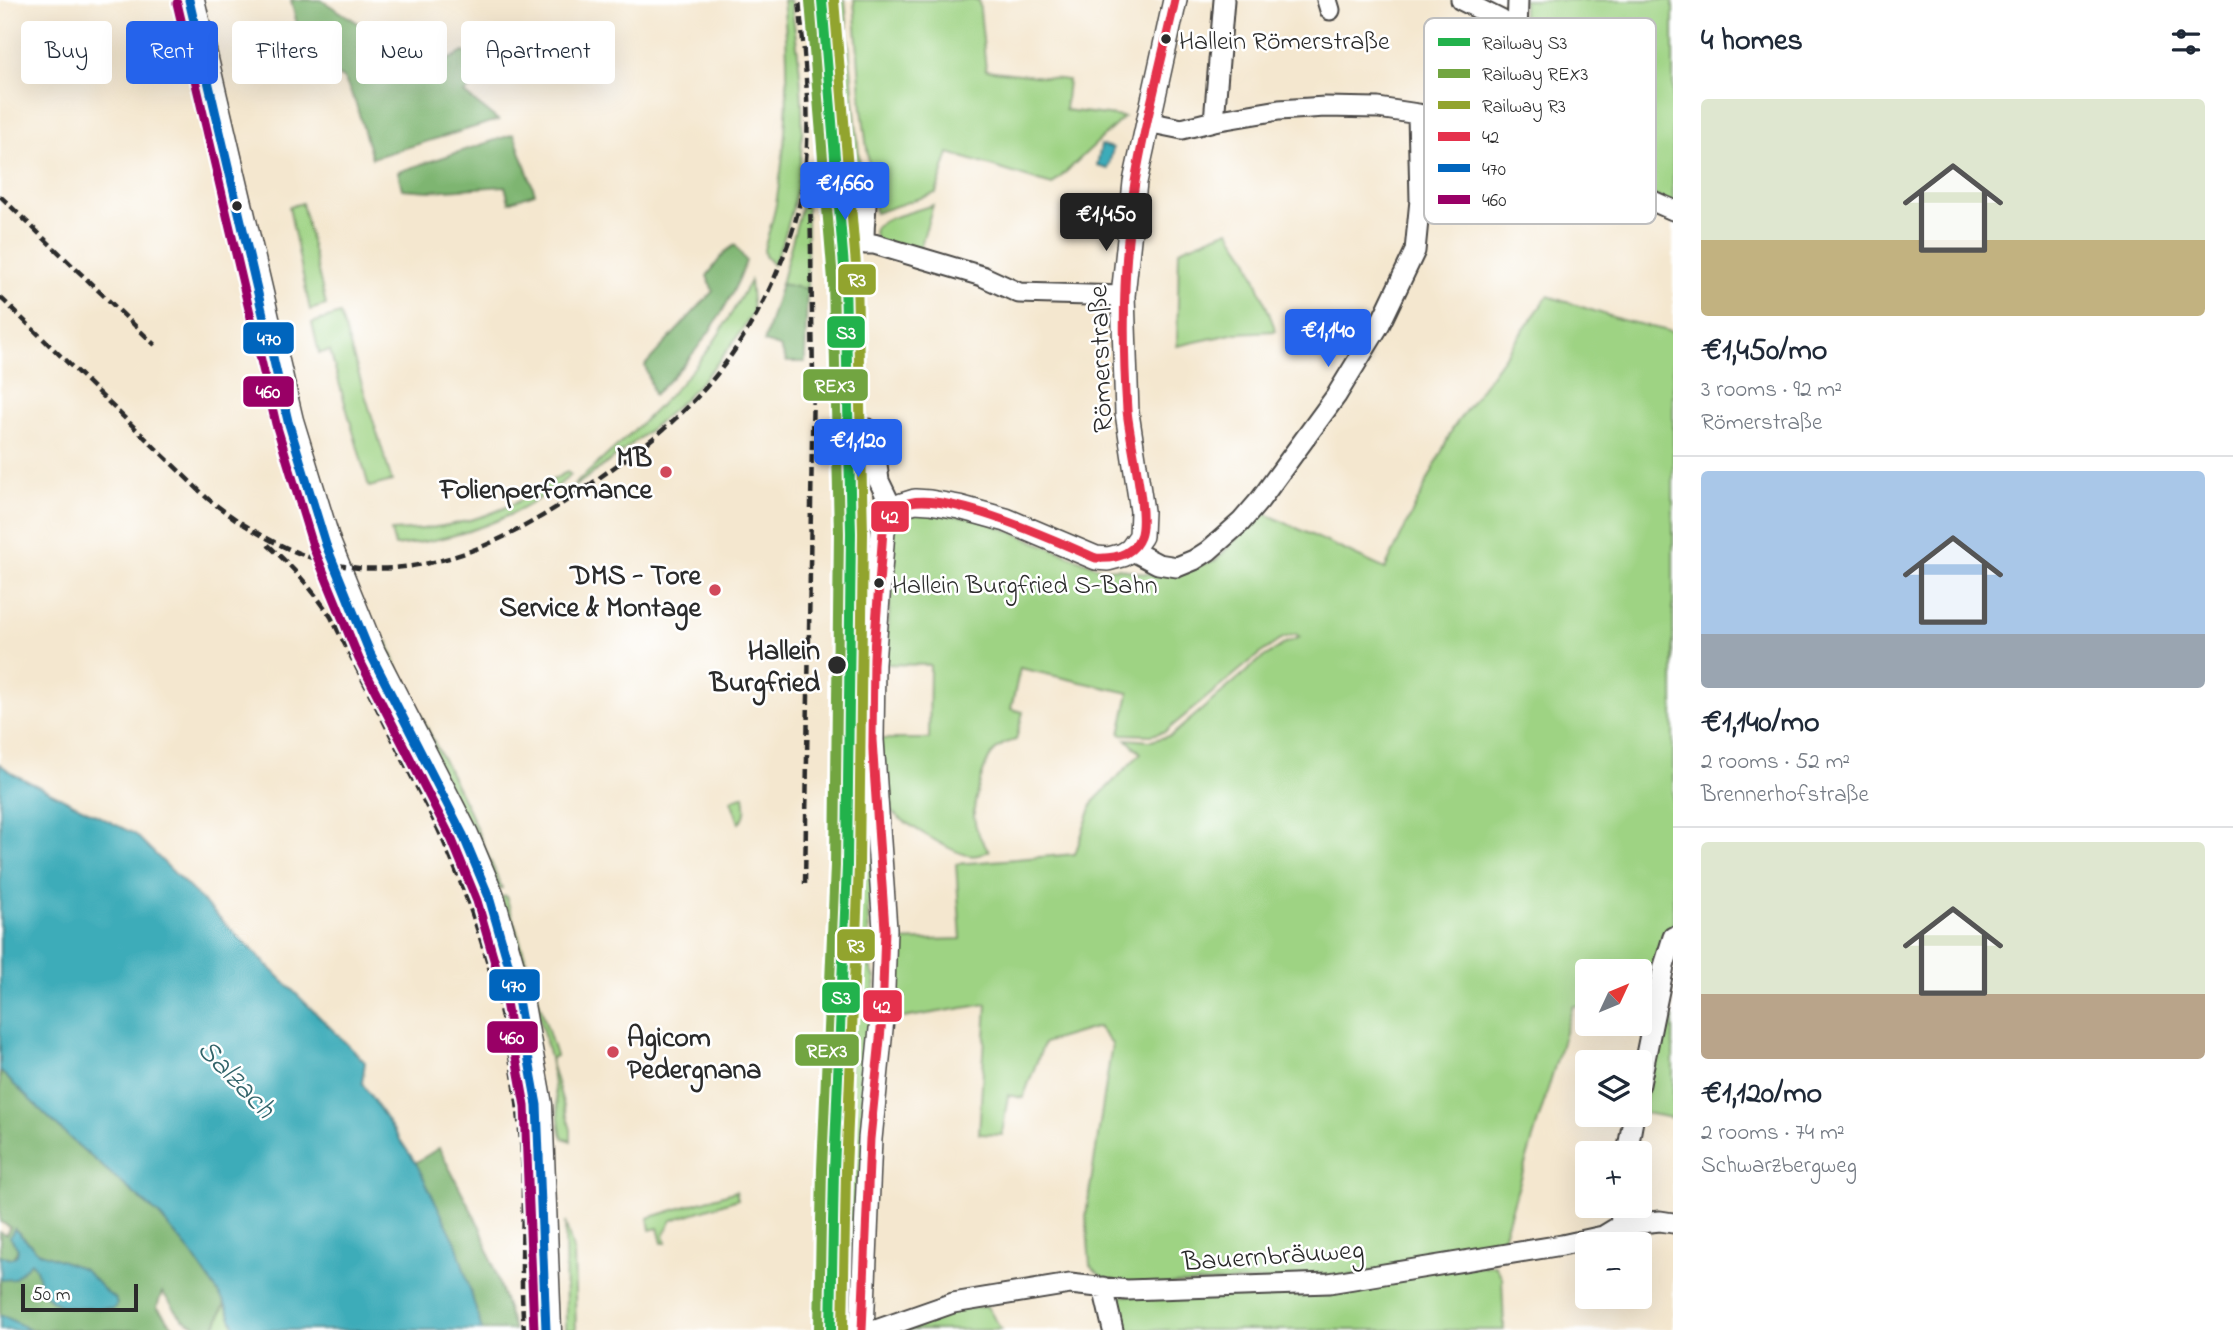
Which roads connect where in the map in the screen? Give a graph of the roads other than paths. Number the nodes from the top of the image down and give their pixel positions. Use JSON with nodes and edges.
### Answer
{"nodes":[{"id":1,"x":189,"y":0,"type":"edge"},
{"id":2,"x":1175,"y":0,"type":"edge"},
{"id":3,"x":1224,"y":0,"type":"edge"},
{"id":4,"x":1461,"y":0,"type":"edge"},
{"id":5,"x":1518,"y":0,"type":"edge"},
{"id":6,"x":1497,"y":18,"type":"edge"},
{"id":7,"x":1517,"y":18,"type":"edge"},
{"id":8,"x":1418,"y":114,"type":"junction"},
{"id":9,"x":1424,"y":115,"type":"edge"},
{"id":10,"x":1146,"y":121,"type":"junction"},
{"id":11,"x":1214,"y":121,"type":"junction"},
{"id":12,"x":866,"y":197,"type":"dead end"},
{"id":13,"x":1656,"y":203,"type":"edge"},
{"id":14,"x":1673,"y":211,"type":"edge"},
{"id":15,"x":1123,"y":296,"type":"junction"},
{"id":16,"x":868,"y":429,"type":"dead end"},
{"id":17,"x":894,"y":512,"type":"junction"},
{"id":18,"x":1132,"y":550,"type":"junction"},
{"id":19,"x":1673,"y":937,"type":"edge"},
{"id":20,"x":1647,"y":1050,"type":"edge"},
{"id":21,"x":1618,"y":1218,"type":"edge"},
{"id":22,"x":1640,"y":1218,"type":"edge"},
{"id":23,"x":1673,"y":1223,"type":"edge"},
{"id":24,"x":1103,"y":1287,"type":"junction"},
{"id":25,"x":546,"y":1330,"type":"edge"},
{"id":26,"x":862,"y":1330,"type":"edge"},
{"id":27,"x":876,"y":1330,"type":"edge"},
{"id":28,"x":1113,"y":1330,"type":"edge"}],
"edges":[{"from":1,"to":25,"type":"main road"},
{"from":2,"to":10,"type":"street","name":"Römerstraße"},
{"from":3,"to":11,"type":"street"},
{"from":4,"to":6,"type":"street"},
{"from":5,"to":7,"type":"street"},
{"from":8,"to":9,"type":"street"},
{"from":8,"to":11,"type":"street"},
{"from":8,"to":18,"type":"street"},
{"from":10,"to":11,"type":"street"},
{"from":10,"to":15,"type":"street","name":"Römerstraße"},
{"from":12,"to":15,"type":"street"},
{"from":13,"to":14,"type":"street"},
{"from":15,"to":18,"type":"street","name":"Römerstraße"},
{"from":16,"to":17,"type":"street"},
{"from":17,"to":18,"type":"street"},
{"from":17,"to":26,"type":"street"},
{"from":19,"to":20,"type":"street"},
{"from":21,"to":24,"type":"street","name":"Bauernbräuweg"},
{"from":22,"to":23,"type":"street","name":"Bauernbräuweg"},
{"from":24,"to":27,"type":"street","name":"Bauernbräuweg"},
{"from":24,"to":28,"type":"street"}]}
